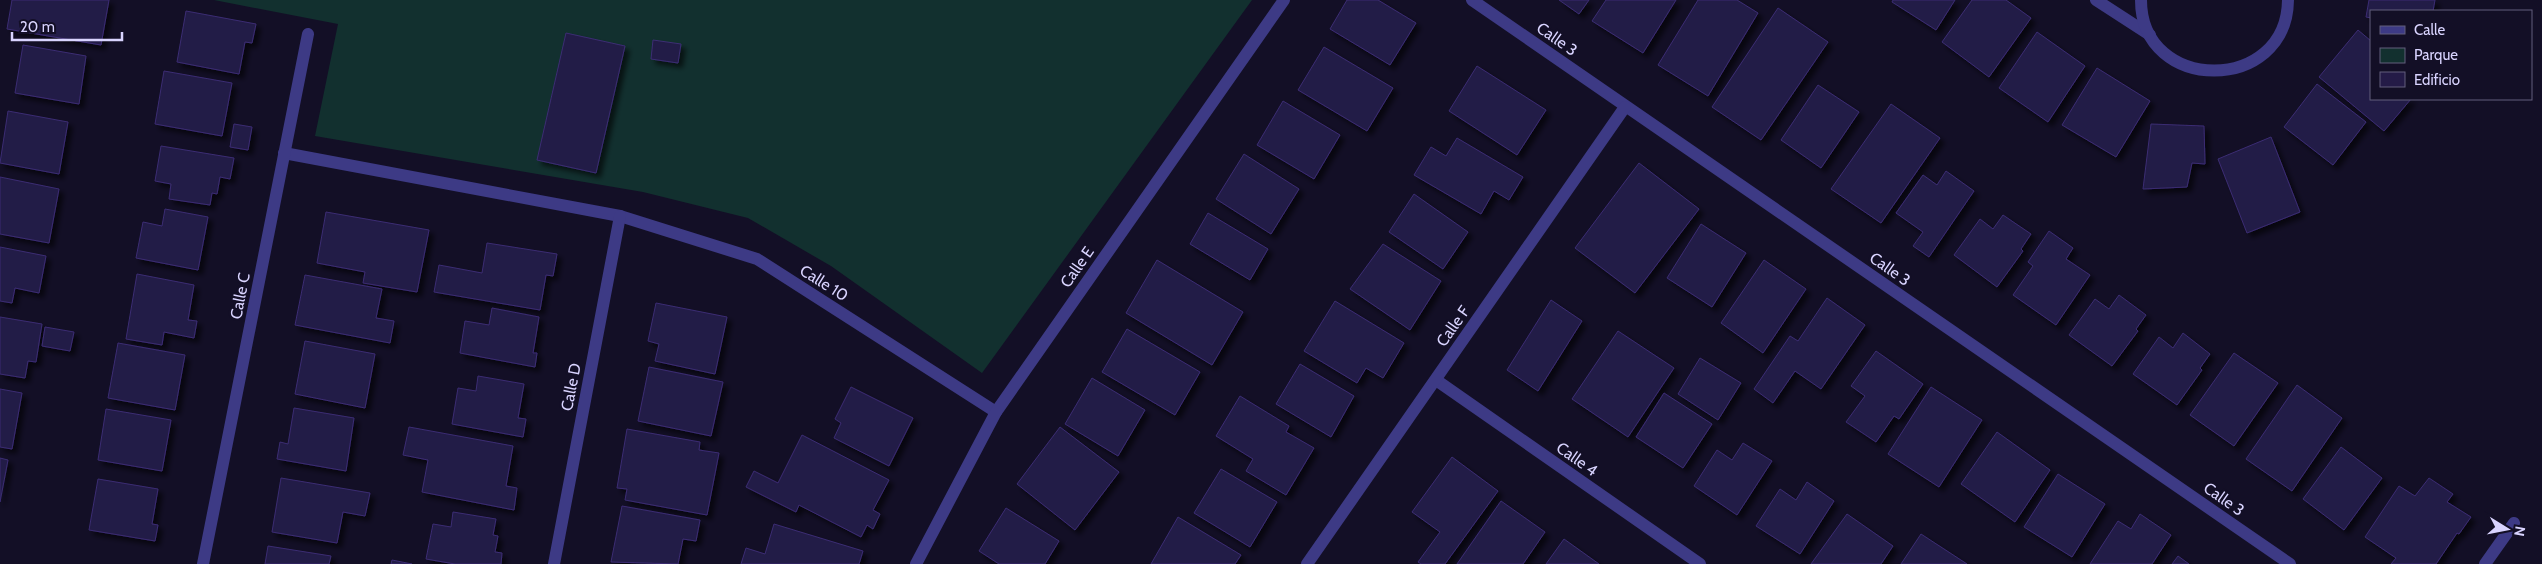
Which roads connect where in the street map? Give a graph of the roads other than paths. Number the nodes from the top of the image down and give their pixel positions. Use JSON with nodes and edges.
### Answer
{"nodes":[{"id":1,"x":1284,"y":0,"type":"edge"},
{"id":2,"x":1472,"y":0,"type":"edge"},
{"id":3,"x":2096,"y":0,"type":"edge"},
{"id":4,"x":2141,"y":0,"type":"edge"},
{"id":5,"x":2288,"y":0,"type":"edge"},
{"id":6,"x":308,"y":34,"type":"dead end"},
{"id":7,"x":2150,"y":35,"type":"junction"},
{"id":8,"x":1625,"y":107,"type":"junction"},
{"id":9,"x":284,"y":153,"type":"junction"},
{"id":10,"x":620,"y":216,"type":"junction"},
{"id":11,"x":1436,"y":380,"type":"junction"},
{"id":12,"x":996,"y":412,"type":"junction"},
{"id":13,"x":2514,"y":523,"type":"dead end"},
{"id":14,"x":203,"y":564,"type":"edge"},
{"id":15,"x":554,"y":564,"type":"edge"},
{"id":16,"x":916,"y":564,"type":"edge"},
{"id":17,"x":1307,"y":564,"type":"edge"},
{"id":18,"x":1700,"y":564,"type":"edge"},
{"id":19,"x":2290,"y":564,"type":"edge"},
{"id":20,"x":2484,"y":564,"type":"edge"}],
"edges":[{"from":1,"to":12,"type":"street","name":"Calle E"},
{"from":2,"to":8,"type":"street","name":"Calle 3"},
{"from":3,"to":7,"type":"street"},
{"from":4,"to":7,"type":"street"},
{"from":5,"to":7,"type":"street"},
{"from":6,"to":9,"type":"street","name":"Calle C"},
{"from":8,"to":11,"type":"street","name":"Calle F"},
{"from":8,"to":19,"type":"street","name":"Calle 3"},
{"from":9,"to":10,"type":"street","name":"Calle 10"},
{"from":9,"to":14,"type":"street","name":"Calle C"},
{"from":10,"to":12,"type":"street","name":"Calle 10"},
{"from":10,"to":15,"type":"street","name":"Calle D"},
{"from":11,"to":17,"type":"street","name":"Calle F"},
{"from":11,"to":18,"type":"street","name":"Calle 4"},
{"from":12,"to":16,"type":"street","name":"Calle E"},
{"from":13,"to":20,"type":"street"}]}
